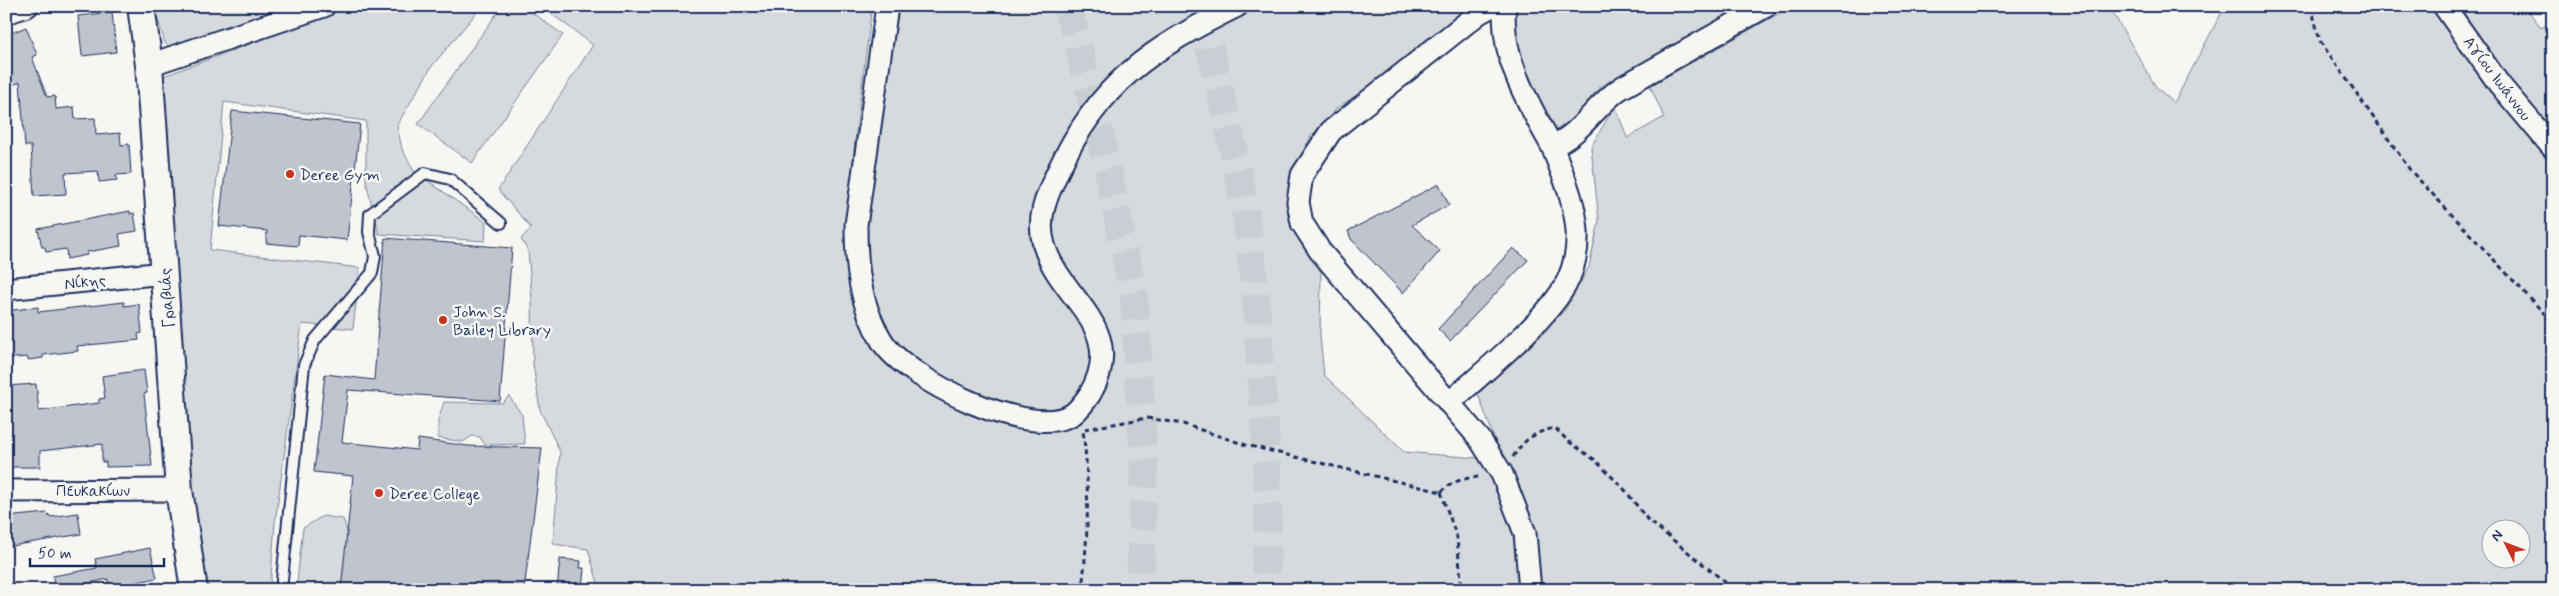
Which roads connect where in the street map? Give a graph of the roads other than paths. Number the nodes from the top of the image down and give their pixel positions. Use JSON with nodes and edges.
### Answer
{"nodes":[{"id":1,"x":27,"y":6,"type":"edge"},
{"id":2,"x":141,"y":6,"type":"edge"},
{"id":3,"x":324,"y":6,"type":"edge"},
{"id":4,"x":887,"y":6,"type":"edge"},
{"id":5,"x":1236,"y":6,"type":"edge"},
{"id":6,"x":1492,"y":6,"type":"edge"},
{"id":7,"x":1505,"y":6,"type":"edge"},
{"id":8,"x":1766,"y":6,"type":"edge"},
{"id":9,"x":2444,"y":6,"type":"edge"},
{"id":10,"x":6,"y":13,"type":"edge"},
{"id":11,"x":149,"y":65,"type":"junction"},
{"id":12,"x":1552,"y":146,"type":"junction"},
{"id":13,"x":2553,"y":148,"type":"edge"},
{"id":14,"x":501,"y":223,"type":"dead end"},
{"id":15,"x":164,"y":273,"type":"junction"},
{"id":16,"x":6,"y":290,"type":"edge"},
{"id":17,"x":1449,"y":403,"type":"junction"},
{"id":18,"x":179,"y":490,"type":"junction"},
{"id":19,"x":6,"y":491,"type":"edge"},
{"id":20,"x":194,"y":590,"type":"edge"},
{"id":21,"x":281,"y":590,"type":"edge"},
{"id":22,"x":1530,"y":590,"type":"edge"}],
"edges":[{"from":1,"to":10,"type":"street"},
{"from":2,"to":11,"type":"street","name":"Γραβιάς"},
{"from":3,"to":11,"type":"street"},
{"from":4,"to":5,"type":"street"},
{"from":6,"to":17,"type":"street"},
{"from":7,"to":12,"type":"street"},
{"from":8,"to":12,"type":"street"},
{"from":9,"to":13,"type":"street","name":"Αγίου Ιωάννου"},
{"from":11,"to":15,"type":"street","name":"Γραβιάς"},
{"from":12,"to":17,"type":"street"},
{"from":14,"to":21,"type":"lane"},
{"from":15,"to":16,"type":"street","name":"Νίκης"},
{"from":15,"to":18,"type":"street","name":"Γραβιάς"},
{"from":17,"to":22,"type":"street"},
{"from":18,"to":19,"type":"street","name":"Πευκακίων"},
{"from":18,"to":20,"type":"street","name":"Γραβιάς"}]}
